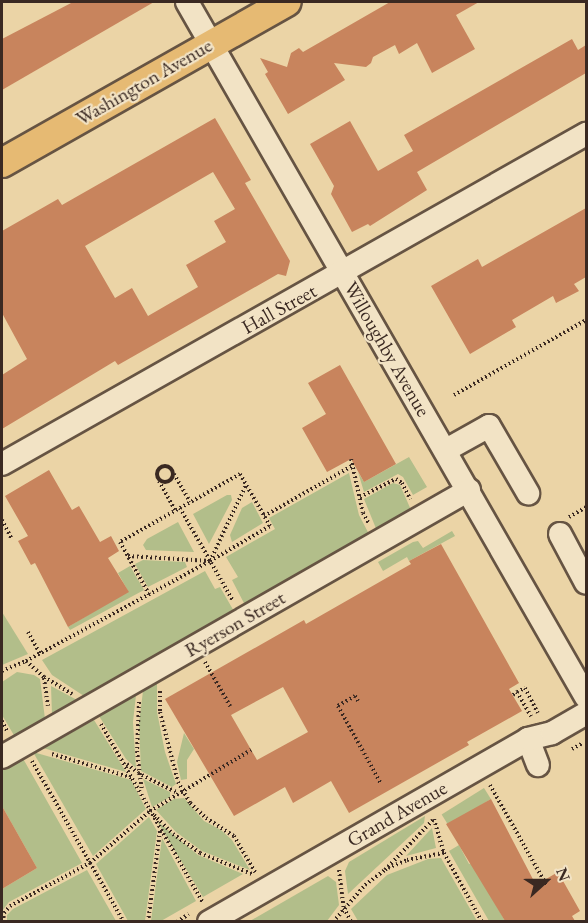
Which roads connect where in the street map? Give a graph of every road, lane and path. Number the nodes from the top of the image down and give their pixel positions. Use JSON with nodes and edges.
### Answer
{"nodes":[{"id":1,"x":187,"y":2,"type":"edge"},
{"id":2,"x":287,"y":2,"type":"edge"},
{"id":3,"x":212,"y":44,"type":"junction"},
{"id":4,"x":586,"y":134,"type":"edge"},
{"id":5,"x":2,"y":163,"type":"edge"},
{"id":6,"x":343,"y":272,"type":"junction"},
{"id":7,"x":586,"y":320,"type":"edge"},
{"id":8,"x":454,"y":395,"type":"dead end"},
{"id":9,"x":446,"y":450,"type":"junction"},
{"id":10,"x":351,"y":459,"type":"dead end"},
{"id":11,"x":2,"y":464,"type":"edge"},
{"id":12,"x":352,"y":466,"type":"junction"},
{"id":13,"x":172,"y":471,"type":"junction"},
{"id":14,"x":157,"y":478,"type":"junction"},
{"id":15,"x":246,"y":484,"type":"junction"},
{"id":16,"x":469,"y":490,"type":"junction"},
{"id":17,"x":528,"y":493,"type":"dead end"},
{"id":18,"x":360,"y":497,"type":"junction"},
{"id":19,"x":190,"y":502,"type":"junction"},
{"id":20,"x":180,"y":508,"type":"junction"},
{"id":21,"x":175,"y":510,"type":"junction"},
{"id":22,"x":264,"y":516,"type":"junction"},
{"id":23,"x":365,"y":516,"type":"dead end"},
{"id":24,"x":421,"y":518,"type":"junction"},
{"id":25,"x":2,"y":520,"type":"edge"},
{"id":26,"x":560,"y":534,"type":"dead end"},
{"id":27,"x":12,"y":540,"type":"dead end"},
{"id":28,"x":127,"y":556,"type":"junction"},
{"id":29,"x":210,"y":561,"type":"junction"},
{"id":30,"x":586,"y":583,"type":"edge"},
{"id":31,"x":149,"y":594,"type":"junction"},
{"id":32,"x":238,"y":608,"type":"dead end"},
{"id":33,"x":27,"y":632,"type":"dead end"},
{"id":34,"x":40,"y":654,"type":"junction"},
{"id":35,"x":26,"y":661,"type":"junction"},
{"id":36,"x":2,"y":671,"type":"edge"},
{"id":37,"x":211,"y":672,"type":"dead end"},
{"id":38,"x":44,"y":677,"type":"junction"},
{"id":39,"x":160,"y":689,"type":"dead end"},
{"id":40,"x":140,"y":690,"type":"dead end"},
{"id":41,"x":586,"y":698,"type":"edge"},
{"id":42,"x":358,"y":701,"type":"dead end"},
{"id":43,"x":91,"y":706,"type":"junction"},
{"id":44,"x":230,"y":706,"type":"dead end"},
{"id":45,"x":538,"y":713,"type":"dead end"},
{"id":46,"x":586,"y":713,"type":"edge"},
{"id":47,"x":530,"y":728,"type":"junction"},
{"id":48,"x":51,"y":729,"type":"junction"},
{"id":49,"x":583,"y":744,"type":"dead end"},
{"id":50,"x":23,"y":745,"type":"junction"},
{"id":51,"x":251,"y":750,"type":"dead end"},
{"id":52,"x":568,"y":751,"type":"dead end"},
{"id":53,"x":2,"y":757,"type":"edge"},
{"id":54,"x":124,"y":761,"type":"junction"},
{"id":55,"x":538,"y":765,"type":"dead end"},
{"id":56,"x":138,"y":773,"type":"junction"},
{"id":57,"x":486,"y":777,"type":"dead end"},
{"id":58,"x":134,"y":778,"type":"junction"},
{"id":59,"x":381,"y":784,"type":"dead end"},
{"id":60,"x":181,"y":792,"type":"junction"},
{"id":61,"x":150,"y":811,"type":"junction"},
{"id":62,"x":436,"y":811,"type":"dead end"},
{"id":63,"x":434,"y":819,"type":"junction"},
{"id":64,"x":160,"y":830,"type":"junction"},
{"id":65,"x":444,"y":853,"type":"junction"},
{"id":66,"x":337,"y":861,"type":"dead end"},
{"id":67,"x":90,"y":863,"type":"junction"},
{"id":68,"x":385,"y":870,"type":"junction"},
{"id":69,"x":547,"y":886,"type":"dead end"},
{"id":70,"x":344,"y":908,"type":"junction"},
{"id":71,"x":211,"y":920,"type":"edge"},
{"id":72,"x":3,"y":921,"type":"edge"},
{"id":73,"x":124,"y":921,"type":"edge"},
{"id":74,"x":148,"y":921,"type":"edge"},
{"id":75,"x":333,"y":921,"type":"edge"},
{"id":76,"x":351,"y":921,"type":"edge"},
{"id":77,"x":482,"y":921,"type":"edge"}],
"edges":[{"from":1,"to":3,"type":"street","name":"Willoughby Avenue"},
{"from":2,"to":3,"type":"main road","name":"Washington Avenue"},
{"from":3,"to":5,"type":"main road","name":"Washington Avenue"},
{"from":3,"to":6,"type":"street","name":"Willoughby Avenue"},
{"from":4,"to":6,"type":"street","name":"Hall Street"},
{"from":6,"to":9,"type":"street","name":"Willoughby Avenue"},
{"from":6,"to":11,"type":"street","name":"Hall Street"},
{"from":7,"to":8,"type":"path"},
{"from":9,"to":16,"type":"street","name":"Willoughby Avenue"},
{"from":9,"to":17,"type":"street"},
{"from":10,"to":12,"type":"path"},
{"from":12,"to":18,"type":"path"},
{"from":12,"to":22,"type":"path"},
{"from":13,"to":14,"type":"path"},
{"from":13,"to":14,"type":"path"},
{"from":13,"to":19,"type":"path"},
{"from":14,"to":21,"type":"path"},
{"from":15,"to":19,"type":"path"},
{"from":15,"to":22,"type":"path"},
{"from":15,"to":29,"type":"path"},
{"from":16,"to":24,"type":"street","name":"Ryerson Street"},
{"from":16,"to":41,"type":"street","name":"Willoughby Avenue"},
{"from":18,"to":23,"type":"path"},
{"from":18,"to":24,"type":"path"},
{"from":19,"to":20,"type":"path"},
{"from":20,"to":21,"type":"path"},
{"from":20,"to":29,"type":"path"},
{"from":21,"to":28,"type":"path"},
{"from":22,"to":29,"type":"path"},
{"from":24,"to":43,"type":"street","name":"Ryerson Street"},
{"from":25,"to":27,"type":"path"},
{"from":26,"to":30,"type":"street"},
{"from":28,"to":29,"type":"path"},
{"from":28,"to":31,"type":"path"},
{"from":29,"to":31,"type":"path"},
{"from":29,"to":32,"type":"path"},
{"from":31,"to":34,"type":"path"},
{"from":33,"to":34,"type":"path"},
{"from":34,"to":35,"type":"path"},
{"from":35,"to":36,"type":"path"},
{"from":35,"to":38,"type":"path"},
{"from":37,"to":44,"type":"path"},
{"from":38,"to":43,"type":"path"},
{"from":38,"to":48,"type":"path"},
{"from":39,"to":60,"type":"path"},
{"from":40,"to":56,"type":"path"},
{"from":42,"to":59,"type":"path"},
{"from":43,"to":48,"type":"street","name":"Ryerson Street"},
{"from":43,"to":54,"type":"path"},
{"from":45,"to":47,"type":"path"},
{"from":46,"to":47,"type":"street","name":"Grand Avenue"},
{"from":47,"to":55,"type":"street"},
{"from":47,"to":71,"type":"street","name":"Grand Avenue"},
{"from":48,"to":50,"type":"street","name":"Ryerson Street"},
{"from":49,"to":52,"type":"path"},
{"from":50,"to":53,"type":"street","name":"Ryerson Street"},
{"from":50,"to":58,"type":"path"},
{"from":50,"to":67,"type":"path"},
{"from":51,"to":60,"type":"path"},
{"from":54,"to":56,"type":"path"},
{"from":54,"to":58,"type":"path"},
{"from":56,"to":60,"type":"path"},
{"from":56,"to":61,"type":"path"},
{"from":57,"to":69,"type":"path"},
{"from":58,"to":61,"type":"path"},
{"from":60,"to":61,"type":"path"},
{"from":60,"to":61,"type":"path"},
{"from":61,"to":64,"type":"path"},
{"from":61,"to":67,"type":"path"},
{"from":62,"to":63,"type":"path"},
{"from":63,"to":65,"type":"path"},
{"from":63,"to":68,"type":"path"},
{"from":64,"to":71,"type":"path"},
{"from":64,"to":74,"type":"path"},
{"from":65,"to":68,"type":"path"},
{"from":65,"to":77,"type":"path"},
{"from":66,"to":70,"type":"path"},
{"from":67,"to":72,"type":"path"},
{"from":67,"to":73,"type":"path"},
{"from":68,"to":70,"type":"path"},
{"from":70,"to":75,"type":"path"},
{"from":70,"to":76,"type":"path"}]}
